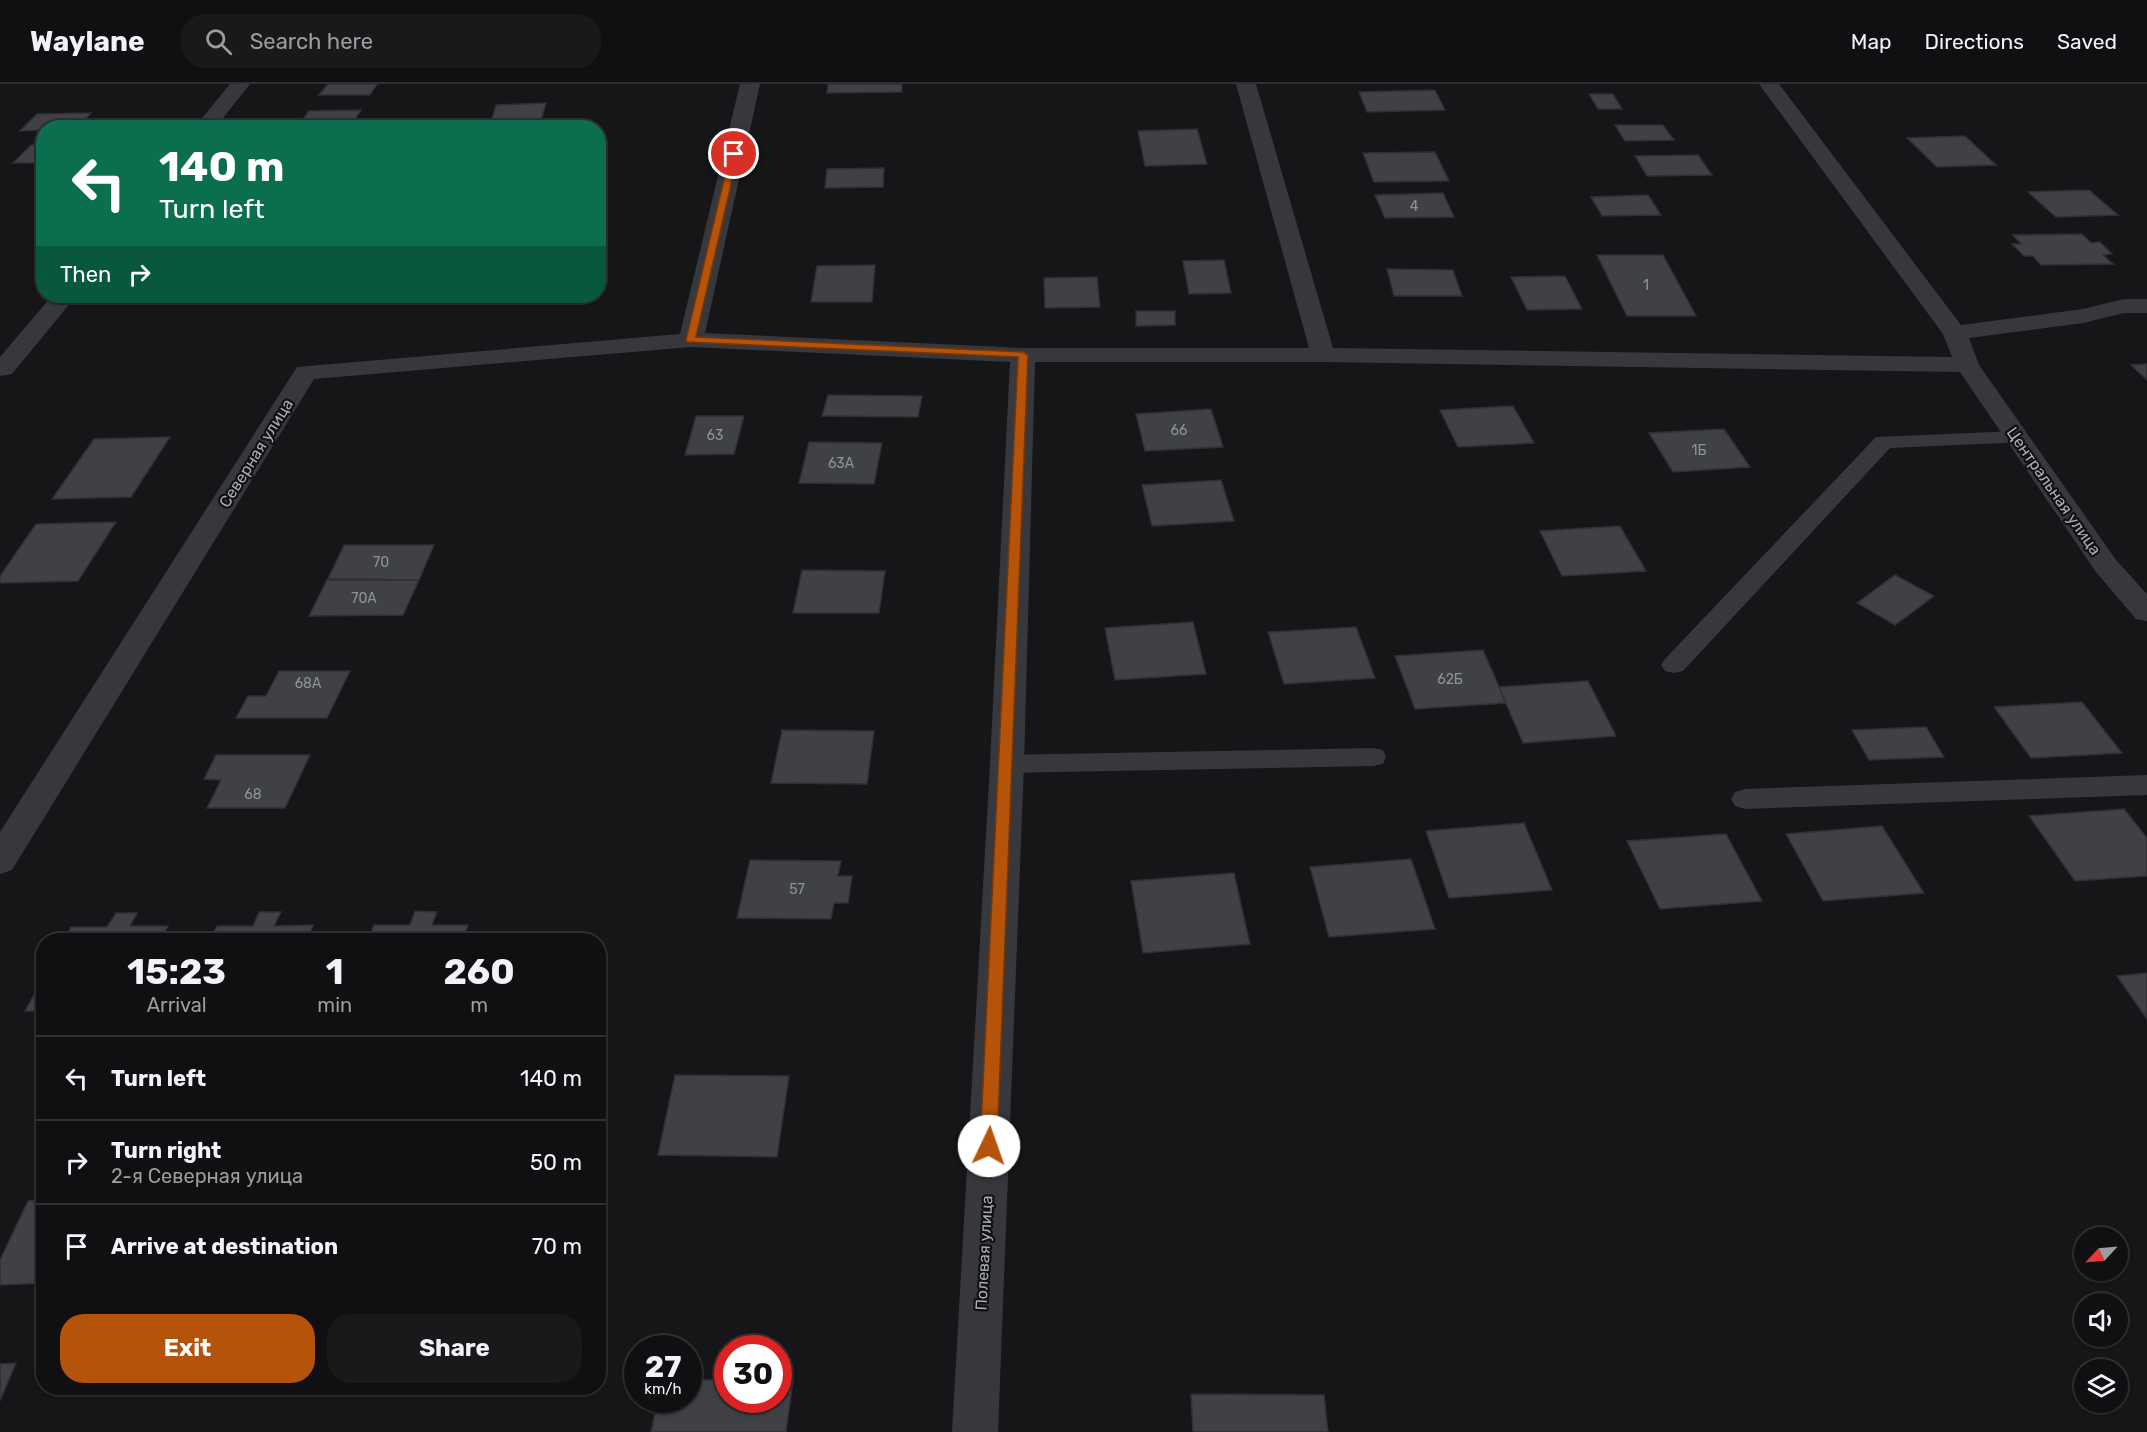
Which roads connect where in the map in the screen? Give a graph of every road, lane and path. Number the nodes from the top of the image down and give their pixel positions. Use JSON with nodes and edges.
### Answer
{"nodes":[{"id":1,"x":240,"y":84,"type":"edge"},
{"id":2,"x":750,"y":84,"type":"edge"},
{"id":3,"x":1246,"y":84,"type":"edge"},
{"id":4,"x":1769,"y":84,"type":"edge"},
{"id":5,"x":211,"y":120,"type":"edge"},
{"id":6,"x":58,"y":303,"type":"edge"},
{"id":7,"x":2147,"y":306,"type":"edge"},
{"id":8,"x":1955,"y":333,"type":"junction"},
{"id":9,"x":691,"y":340,"type":"junction"},
{"id":10,"x":1023,"y":355,"type":"junction"},
{"id":11,"x":1323,"y":355,"type":"junction"},
{"id":12,"x":1967,"y":364,"type":"junction"},
{"id":13,"x":3,"y":369,"type":"dead end"},
{"id":14,"x":2017,"y":437,"type":"junction"},
{"id":15,"x":2147,"y":612,"type":"edge"},
{"id":16,"x":1674,"y":665,"type":"dead end"},
{"id":17,"x":1373,"y":757,"type":"dead end"},
{"id":18,"x":1007,"y":764,"type":"junction"},
{"id":19,"x":2147,"y":785,"type":"edge"},
{"id":20,"x":1745,"y":799,"type":"dead end"},
{"id":21,"x":0,"y":861,"type":"edge"},
{"id":22,"x":975,"y":1432,"type":"edge"}],
"edges":[{"from":1,"to":5,"type":"street"},
{"from":2,"to":9,"type":"street"},
{"from":3,"to":11,"type":"street"},
{"from":4,"to":8,"type":"street","name":"Центральная улица"},
{"from":6,"to":13,"type":"street"},
{"from":7,"to":8,"type":"street"},
{"from":8,"to":12,"type":"street","name":"Центральная улица"},
{"from":9,"to":10,"type":"street"},
{"from":9,"to":21,"type":"street","name":"Северная улица"},
{"from":10,"to":11,"type":"street"},
{"from":10,"to":18,"type":"street","name":"Полевая улица"},
{"from":11,"to":12,"type":"street"},
{"from":12,"to":14,"type":"street","name":"Центральная улица"},
{"from":14,"to":15,"type":"street","name":"Центральная улица"},
{"from":14,"to":16,"type":"lane"},
{"from":17,"to":18,"type":"lane"},
{"from":18,"to":22,"type":"street","name":"Полевая улица"},
{"from":19,"to":20,"type":"lane"}]}
